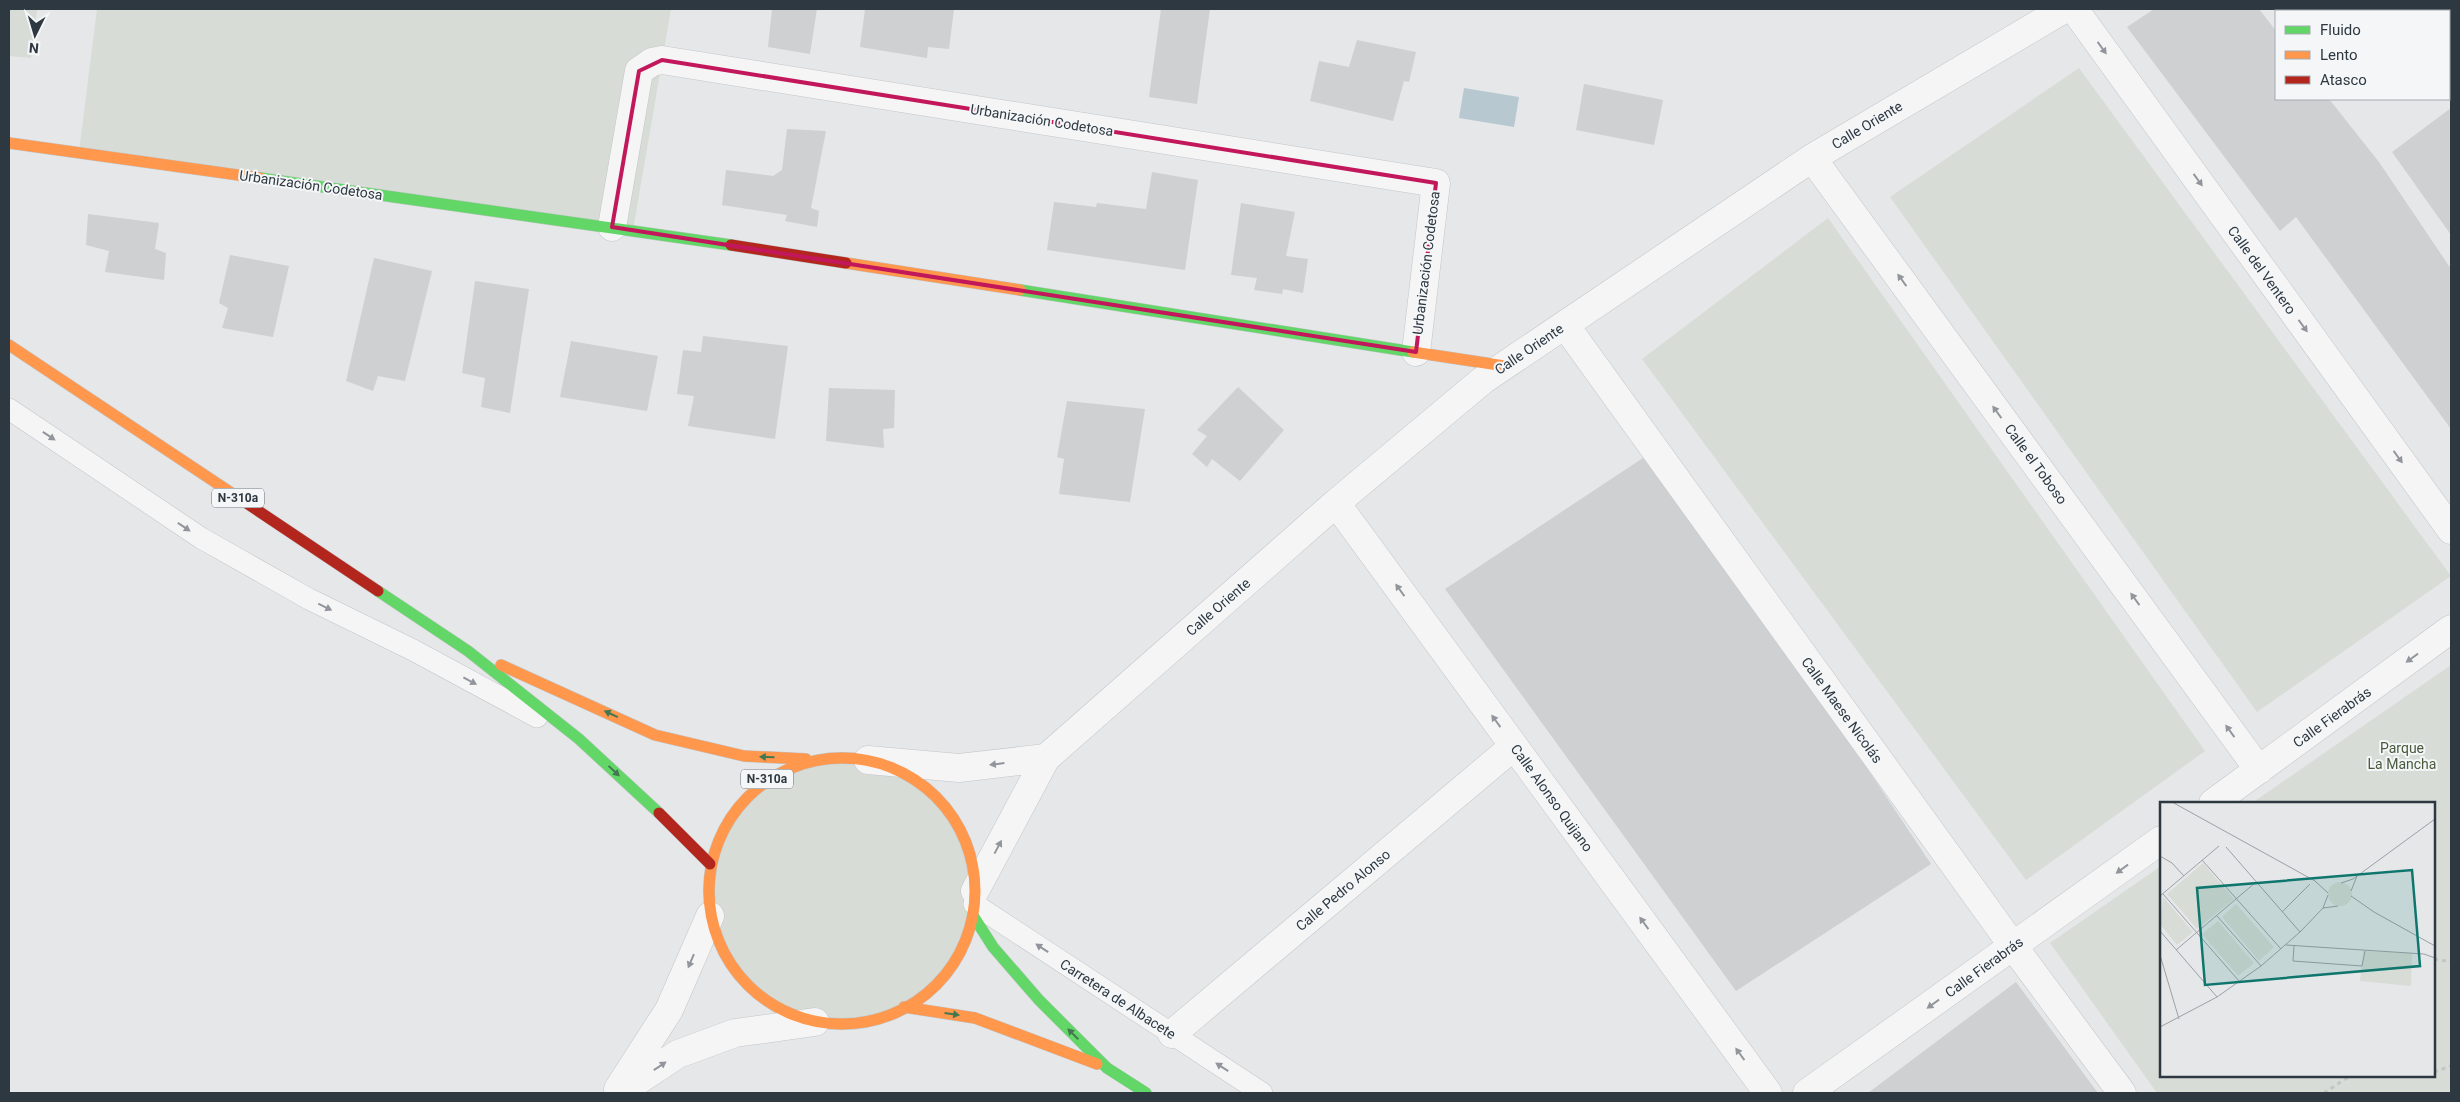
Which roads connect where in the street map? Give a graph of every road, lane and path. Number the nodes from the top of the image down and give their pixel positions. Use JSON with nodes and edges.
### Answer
{"nodes":[{"id":1,"x":2064,"y":9,"type":"edge"},
{"id":2,"x":2074,"y":9,"type":"edge"},
{"id":3,"x":9,"y":143,"type":"edge"},
{"id":4,"x":1812,"y":158,"type":"junction"},
{"id":5,"x":612,"y":227,"type":"junction"},
{"id":6,"x":1565,"y":325,"type":"junction"},
{"id":7,"x":9,"y":345,"type":"edge"},
{"id":8,"x":1416,"y":352,"type":"junction"},
{"id":9,"x":1505,"y":366,"type":"junction"},
{"id":10,"x":9,"y":409,"type":"edge"},
{"id":11,"x":1336,"y":503,"type":"junction"},
{"id":12,"x":2451,"y":530,"type":"edge"},
{"id":13,"x":2451,"y":630,"type":"edge"},
{"id":14,"x":468,"y":651,"type":"junction"},
{"id":15,"x":579,"y":739,"type":"junction"},
{"id":16,"x":1514,"y":746,"type":"junction"},
{"id":17,"x":1046,"y":758,"type":"junction"},
{"id":18,"x":816,"y":759,"type":"junction"},
{"id":19,"x":868,"y":760,"type":"junction"},
{"id":20,"x":2259,"y":770,"type":"junction"},
{"id":21,"x":2214,"y":802,"type":"edge"},
{"id":22,"x":2160,"y":841,"type":"edge"},
{"id":23,"x":710,"y":864,"type":"junction"},
{"id":24,"x":974,"y":904,"type":"junction"},
{"id":25,"x":710,"y":916,"type":"junction"},
{"id":26,"x":2013,"y":946,"type":"junction"},
{"id":27,"x":2435,"y":959,"type":"edge"},
{"id":28,"x":2451,"y":962,"type":"edge"},
{"id":29,"x":904,"y":1007,"type":"junction"},
{"id":30,"x":815,"y":1022,"type":"junction"},
{"id":31,"x":1172,"y":1034,"type":"junction"},
{"id":32,"x":2451,"y":1066,"type":"edge"},
{"id":33,"x":1107,"y":1068,"type":"junction"},
{"id":34,"x":2435,"y":1072,"type":"edge"},
{"id":35,"x":2348,"y":1077,"type":"edge"},
{"id":36,"x":615,"y":1093,"type":"edge"},
{"id":37,"x":619,"y":1093,"type":"edge"},
{"id":38,"x":1146,"y":1093,"type":"edge"},
{"id":39,"x":1262,"y":1093,"type":"edge"},
{"id":40,"x":1768,"y":1093,"type":"edge"},
{"id":41,"x":1807,"y":1093,"type":"edge"},
{"id":42,"x":2122,"y":1093,"type":"edge"},
{"id":43,"x":2324,"y":1093,"type":"edge"}],
"edges":[{"from":1,"to":4,"type":"street","name":"Calle Oriente"},
{"from":2,"to":12,"type":"street","name":"Calle del Ventero","one_way":true},
{"from":3,"to":5,"type":"main road","name":"Urbanización Codetosa"},
{"from":4,"to":6,"type":"street","name":"Calle Oriente"},
{"from":20,"to":4,"type":"street","name":"Calle el Toboso","one_way":true},
{"from":5,"to":8,"type":"main road","name":"Urbanización Codetosa"},
{"from":5,"to":8,"type":"street","name":"Urbanización Codetosa"},
{"from":6,"to":9,"type":"street","name":"Calle Oriente"},
{"from":6,"to":26,"type":"street","name":"Calle Maese Nicolás"},
{"from":7,"to":14,"type":"main road","number":"N-310a"},
{"from":8,"to":9,"type":"main road","name":"Urbanización Codetosa"},
{"from":9,"to":11,"type":"street","name":"Calle Oriente"},
{"from":10,"to":15,"type":"lane","one_way":true},
{"from":16,"to":11,"type":"street","name":"Calle Alonso Quijano","one_way":true},
{"from":11,"to":17,"type":"street","name":"Calle Oriente"},
{"from":13,"to":20,"type":"street","name":"Calle Fierabrás","one_way":true},
{"from":14,"to":15,"type":"main road","number":"N-310a"},
{"from":18,"to":14,"type":"main road","number":"N-310a","one_way":true},
{"from":15,"to":23,"type":"main road","number":"N-310a","one_way":true},
{"from":16,"to":31,"type":"street","name":"Calle Pedro Alonso"},
{"from":40,"to":16,"type":"street","name":"Calle Alonso Quijano","one_way":true},
{"from":17,"to":19,"type":"street","one_way":true},
{"from":24,"to":17,"type":"street","one_way":true},
{"from":18,"to":19,"type":"main road","number":"N-310a"},
{"from":18,"to":23,"type":"main road","number":"N-310a"},
{"from":19,"to":24,"type":"main road","number":"N-310a"},
{"from":20,"to":21,"type":"street","name":"Calle Fierabrás"},
{"from":22,"to":26,"type":"street","name":"Calle Fierabrás","one_way":true},
{"from":23,"to":25,"type":"main road","number":"N-310a"},
{"from":24,"to":29,"type":"main road","number":"N-310a"},
{"from":31,"to":24,"type":"lane","name":"Carretera de Albacete","one_way":true},
{"from":33,"to":24,"type":"main road","one_way":true},
{"from":25,"to":30,"type":"main road","number":"N-310a"},
{"from":25,"to":36,"type":"street","one_way":true},
{"from":26,"to":41,"type":"street","name":"Calle Fierabrás","one_way":true},
{"from":26,"to":42,"type":"street","name":"Calle Maese Nicolás"},
{"from":27,"to":28,"type":"path"},
{"from":29,"to":30,"type":"main road","number":"N-310a"},
{"from":29,"to":33,"type":"main road","one_way":true},
{"from":37,"to":30,"type":"street","one_way":true},
{"from":39,"to":31,"type":"lane","name":"Carretera de Albacete","one_way":true},
{"from":32,"to":34,"type":"path"},
{"from":33,"to":38,"type":"main road"},
{"from":35,"to":43,"type":"path"}]}
